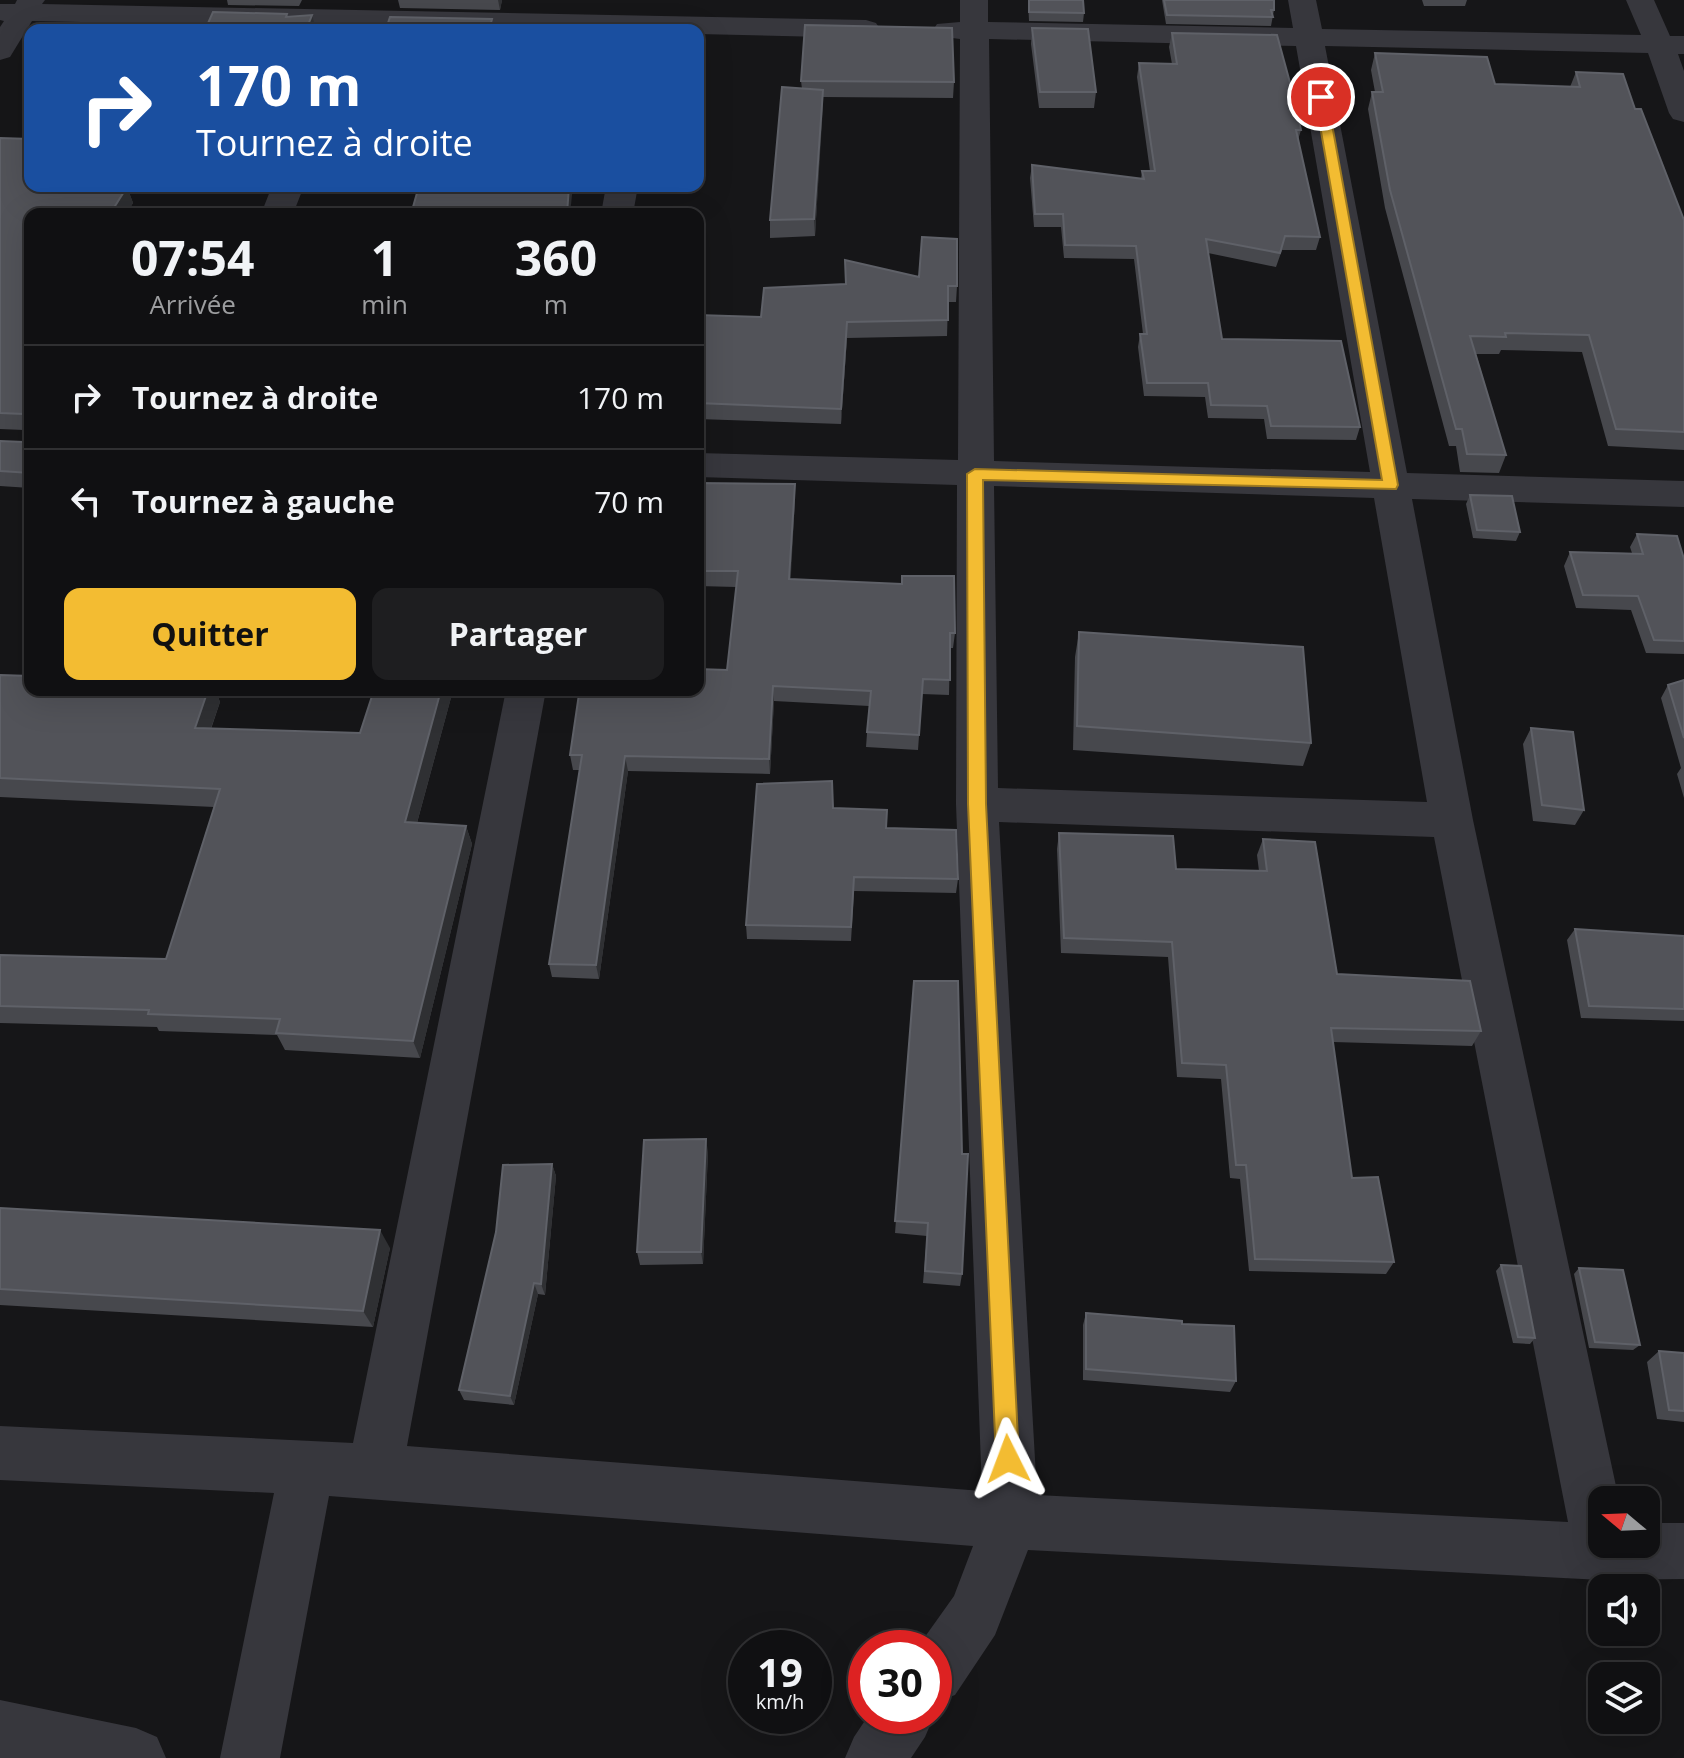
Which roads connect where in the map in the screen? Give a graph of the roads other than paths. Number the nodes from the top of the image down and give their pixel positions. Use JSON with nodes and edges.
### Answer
{"nodes":[{"id":1,"x":1640,"y":0,"type":"edge"},
{"id":2,"x":19,"y":8,"type":"edge"},
{"id":3,"x":974,"y":15,"type":"edge"},
{"id":4,"x":357,"y":16,"type":"edge"},
{"id":5,"x":654,"y":18,"type":"edge"},
{"id":6,"x":1306,"y":19,"type":"edge"},
{"id":7,"x":1672,"y":45,"type":"edge"},
{"id":8,"x":0,"y":51,"type":"edge"},
{"id":9,"x":1684,"y":113,"type":"edge"},
{"id":10,"x":704,"y":465,"type":"edge"},
{"id":11,"x":975,"y":474,"type":"junction"},
{"id":12,"x":1391,"y":485,"type":"junction"},
{"id":13,"x":1684,"y":494,"type":"edge"},
{"id":14,"x":525,"y":696,"type":"edge"},
{"id":15,"x":977,"y":804,"type":"junction"},
{"id":16,"x":1452,"y":820,"type":"junction"},
{"id":17,"x":0,"y":1453,"type":"edge"},
{"id":18,"x":307,"y":1467,"type":"junction"},
{"id":19,"x":375,"y":1471,"type":"junction"},
{"id":20,"x":1588,"y":1486,"type":"edge"},
{"id":21,"x":1011,"y":1521,"type":"junction"},
{"id":22,"x":1588,"y":1551,"type":"edge"},
{"id":23,"x":1660,"y":1551,"type":"edge"},
{"id":24,"x":1684,"y":1551,"type":"edge"},
{"id":25,"x":952,"y":1648,"type":"edge"},
{"id":26,"x":0,"y":1730,"type":"edge"},
{"id":27,"x":892,"y":1734,"type":"edge"},
{"id":28,"x":136,"y":1758,"type":"edge"},
{"id":29,"x":250,"y":1758,"type":"edge"},
{"id":30,"x":875,"y":1758,"type":"edge"}],
"edges":[{"from":1,"to":7,"type":"street"},
{"from":2,"to":4,"type":"street"},
{"from":2,"to":8,"type":"street"},
{"from":3,"to":5,"type":"street"},
{"from":3,"to":6,"type":"street"},
{"from":3,"to":11,"type":"street"},
{"from":4,"to":5,"type":"street"},
{"from":6,"to":7,"type":"street"},
{"from":6,"to":12,"type":"street"},
{"from":7,"to":9,"type":"street"},
{"from":10,"to":11,"type":"street"},
{"from":11,"to":12,"type":"street"},
{"from":11,"to":15,"type":"street"},
{"from":12,"to":13,"type":"street"},
{"from":12,"to":16,"type":"street"},
{"from":14,"to":19,"type":"street"},
{"from":15,"to":16,"type":"street"},
{"from":15,"to":21,"type":"street"},
{"from":16,"to":20,"type":"street"},
{"from":17,"to":18,"type":"street"},
{"from":18,"to":19,"type":"street"},
{"from":18,"to":29,"type":"street"},
{"from":19,"to":21,"type":"street"},
{"from":21,"to":22,"type":"street"},
{"from":21,"to":25,"type":"street"},
{"from":23,"to":24,"type":"street"},
{"from":26,"to":28,"type":"street"},
{"from":27,"to":30,"type":"street"}]}
